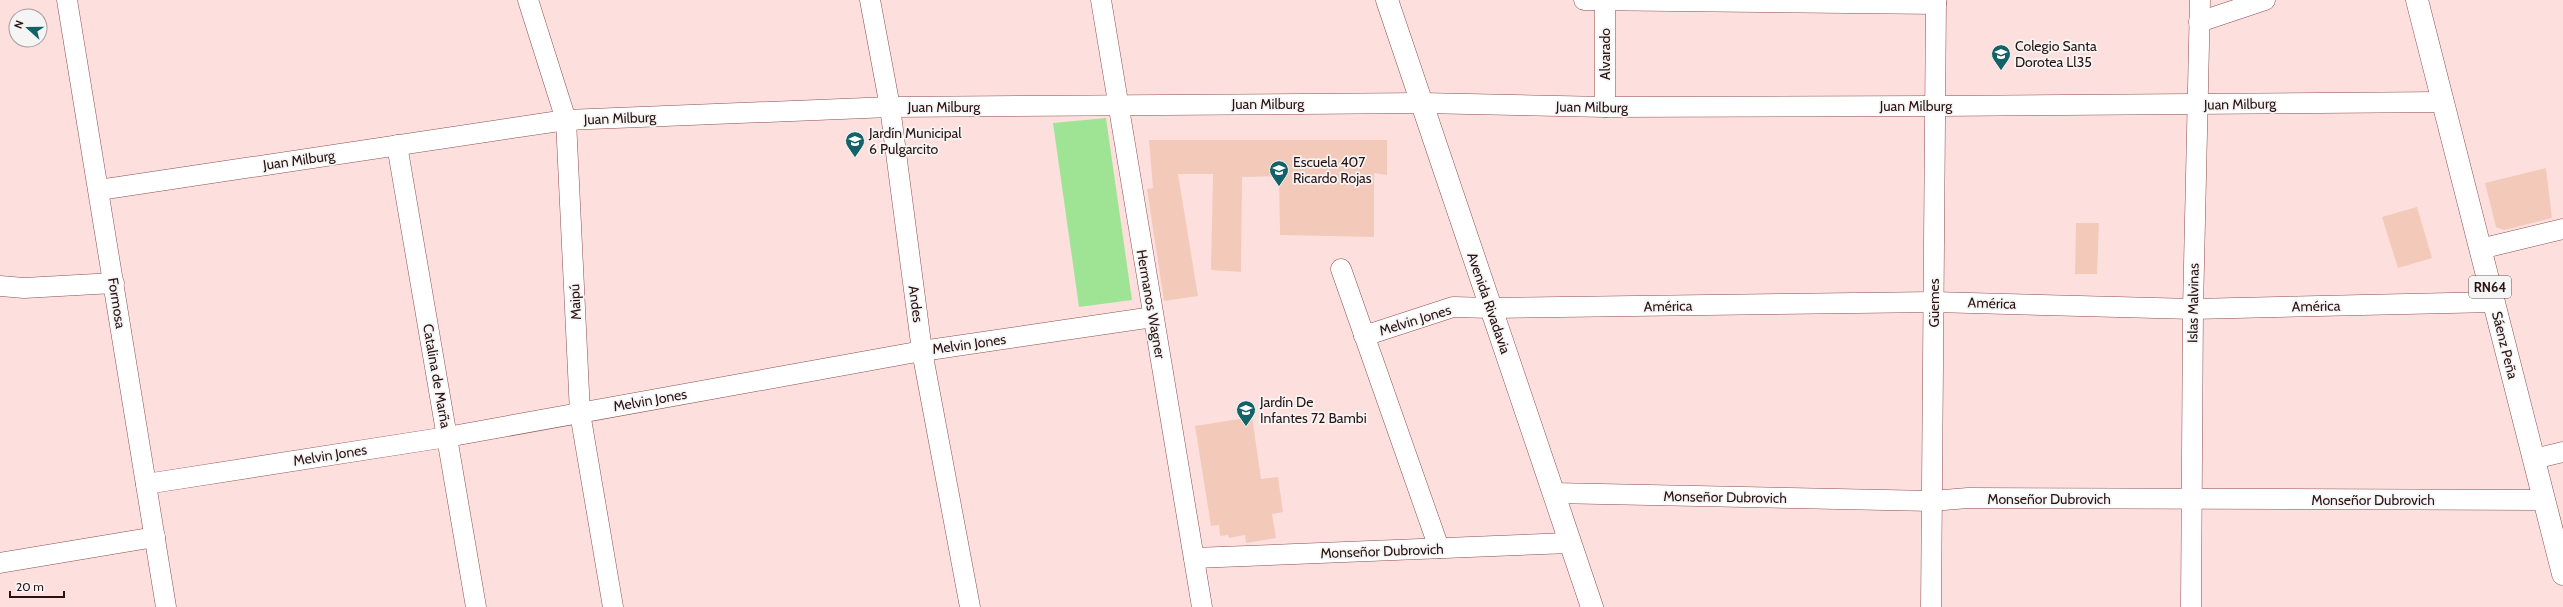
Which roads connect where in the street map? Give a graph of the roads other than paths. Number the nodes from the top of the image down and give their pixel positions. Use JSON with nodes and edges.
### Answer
{"nodes":[{"id":1,"x":67,"y":0,"type":"edge"},
{"id":2,"x":528,"y":0,"type":"edge"},
{"id":3,"x":870,"y":0,"type":"edge"},
{"id":4,"x":1101,"y":0,"type":"edge"},
{"id":5,"x":1386,"y":0,"type":"edge"},
{"id":6,"x":1584,"y":0,"type":"edge"},
{"id":7,"x":1605,"y":0,"type":"edge"},
{"id":8,"x":2200,"y":0,"type":"edge"},
{"id":9,"x":2265,"y":0,"type":"edge"},
{"id":10,"x":2417,"y":0,"type":"edge"},
{"id":11,"x":1936,"y":2,"type":"edge"},
{"id":12,"x":2199,"y":22,"type":"junction"},
{"id":13,"x":2443,"y":102,"type":"junction"},
{"id":14,"x":1422,"y":103,"type":"junction"},
{"id":15,"x":2198,"y":105,"type":"junction"},
{"id":16,"x":1117,"y":106,"type":"junction"},
{"id":17,"x":1935,"y":106,"type":"junction"},
{"id":18,"x":890,"y":107,"type":"junction"},
{"id":19,"x":1605,"y":107,"type":"junction"},
{"id":20,"x":566,"y":120,"type":"junction"},
{"id":21,"x":398,"y":146,"type":"junction"},
{"id":22,"x":99,"y":190,"type":"junction"},
{"id":23,"x":2563,"y":228,"type":"edge"},
{"id":24,"x":2480,"y":249,"type":"junction"},
{"id":25,"x":1341,"y":269,"type":"dead end"},
{"id":26,"x":114,"y":283,"type":"junction"},
{"id":27,"x":0,"y":286,"type":"edge"},
{"id":28,"x":1934,"y":302,"type":"junction"},
{"id":29,"x":2494,"y":302,"type":"junction"},
{"id":30,"x":1491,"y":308,"type":"junction"},
{"id":31,"x":2193,"y":309,"type":"junction"},
{"id":32,"x":1153,"y":317,"type":"junction"},
{"id":33,"x":1364,"y":336,"type":"junction"},
{"id":34,"x":922,"y":350,"type":"junction"},
{"id":35,"x":580,"y":413,"type":"junction"},
{"id":36,"x":447,"y":436,"type":"junction"},
{"id":37,"x":2563,"y":452,"type":"edge"},
{"id":38,"x":2534,"y":460,"type":"junction"},
{"id":39,"x":146,"y":484,"type":"junction"},
{"id":40,"x":1553,"y":493,"type":"junction"},
{"id":41,"x":2192,"y":500,"type":"junction"},
{"id":42,"x":2544,"y":500,"type":"junction"},
{"id":43,"x":1932,"y":501,"type":"junction"},
{"id":44,"x":155,"y":537,"type":"junction"},
{"id":45,"x":1570,"y":543,"type":"junction"},
{"id":46,"x":1440,"y":548,"type":"junction"},
{"id":47,"x":1194,"y":558,"type":"junction"},
{"id":48,"x":0,"y":563,"type":"edge"},
{"id":49,"x":2563,"y":574,"type":"edge"},
{"id":50,"x":166,"y":607,"type":"edge"},
{"id":51,"x":476,"y":607,"type":"edge"},
{"id":52,"x":614,"y":607,"type":"edge"},
{"id":53,"x":970,"y":607,"type":"edge"},
{"id":54,"x":1202,"y":607,"type":"edge"},
{"id":55,"x":1592,"y":607,"type":"edge"},
{"id":56,"x":1932,"y":607,"type":"edge"},
{"id":57,"x":2191,"y":607,"type":"edge"}],
"edges":[{"from":1,"to":22,"type":"street","name":"Formosa"},
{"from":2,"to":20,"type":"street","name":"Maipú"},
{"from":3,"to":18,"type":"street","name":"Andes"},
{"from":4,"to":16,"type":"street","name":"Hermanos Wagner"},
{"from":5,"to":14,"type":"main road","name":"Avenida Rivadavia"},
{"from":6,"to":7,"type":"street"},
{"from":7,"to":11,"type":"street"},
{"from":7,"to":19,"type":"street","name":"Alvarado"},
{"from":8,"to":12,"type":"street","name":"Islas Malvinas"},
{"from":9,"to":12,"type":"street"},
{"from":10,"to":13,"type":"main road","name":"Sáenz Peña","number":"RN64"},
{"from":11,"to":17,"type":"street","name":"Güemes"},
{"from":12,"to":15,"type":"street","name":"Islas Malvinas"},
{"from":13,"to":15,"type":"street","name":"Juan Milburg"},
{"from":13,"to":24,"type":"main road","name":"Sáenz Peña","number":"RN64"},
{"from":14,"to":16,"type":"street","name":"Juan Milburg"},
{"from":14,"to":19,"type":"street","name":"Juan Milburg"},
{"from":14,"to":30,"type":"main road","name":"Avenida Rivadavia"},
{"from":15,"to":17,"type":"street","name":"Juan Milburg"},
{"from":15,"to":31,"type":"street","name":"Islas Malvinas"},
{"from":16,"to":18,"type":"street","name":"Juan Milburg"},
{"from":16,"to":32,"type":"street","name":"Hermanos Wagner"},
{"from":17,"to":19,"type":"street","name":"Juan Milburg"},
{"from":17,"to":28,"type":"street","name":"Güemes"},
{"from":18,"to":20,"type":"street","name":"Juan Milburg"},
{"from":18,"to":34,"type":"street","name":"Andes"},
{"from":20,"to":21,"type":"street","name":"Juan Milburg"},
{"from":20,"to":35,"type":"street","name":"Maipú"},
{"from":21,"to":22,"type":"street","name":"Juan Milburg"},
{"from":21,"to":36,"type":"street","name":"Catalina de Marña"},
{"from":22,"to":26,"type":"street","name":"Formosa"},
{"from":23,"to":24,"type":"street"},
{"from":24,"to":29,"type":"main road","name":"Sáenz Peña","number":"RN64"},
{"from":25,"to":33,"type":"street"},
{"from":26,"to":27,"type":"street"},
{"from":26,"to":39,"type":"street","name":"Formosa"},
{"from":28,"to":30,"type":"street","name":"América"},
{"from":28,"to":31,"type":"street","name":"América"},
{"from":28,"to":43,"type":"street","name":"Güemes"},
{"from":29,"to":31,"type":"street","name":"América"},
{"from":29,"to":38,"type":"main road","name":"Sáenz Peña","number":"RN64"},
{"from":30,"to":33,"type":"street","name":"Melvin Jones"},
{"from":30,"to":40,"type":"main road","name":"Avenida Rivadavia"},
{"from":31,"to":41,"type":"street","name":"Islas Malvinas"},
{"from":32,"to":34,"type":"street","name":"Melvin Jones"},
{"from":32,"to":47,"type":"street","name":"Hermanos Wagner"},
{"from":33,"to":46,"type":"street"},
{"from":34,"to":35,"type":"street","name":"Melvin Jones"},
{"from":34,"to":53,"type":"street","name":"Andes"},
{"from":35,"to":36,"type":"street","name":"Melvin Jones"},
{"from":35,"to":52,"type":"street","name":"Maipú"},
{"from":36,"to":39,"type":"street","name":"Melvin Jones"},
{"from":36,"to":51,"type":"street","name":"Catalina de Marña"},
{"from":37,"to":38,"type":"street"},
{"from":38,"to":42,"type":"main road","name":"Sáenz Peña","number":"RN64"},
{"from":39,"to":44,"type":"street","name":"Formosa"},
{"from":40,"to":43,"type":"street","name":"Monseñor Dubrovich"},
{"from":40,"to":45,"type":"main road","name":"Avenida Rivadavia"},
{"from":41,"to":42,"type":"street","name":"Monseñor Dubrovich"},
{"from":41,"to":43,"type":"street","name":"Monseñor Dubrovich"},
{"from":41,"to":57,"type":"street","name":"Islas Malvinas"},
{"from":42,"to":49,"type":"main road","name":"Sáenz Peña","number":"RN64"},
{"from":43,"to":56,"type":"street","name":"Güemes"},
{"from":44,"to":48,"type":"street"},
{"from":44,"to":50,"type":"street","name":"Formosa"},
{"from":45,"to":46,"type":"street","name":"Monseñor Dubrovich"},
{"from":45,"to":55,"type":"main road","name":"Avenida Rivadavia"},
{"from":46,"to":47,"type":"street","name":"Monseñor Dubrovich"},
{"from":47,"to":54,"type":"street","name":"Hermanos Wagner"}]}
